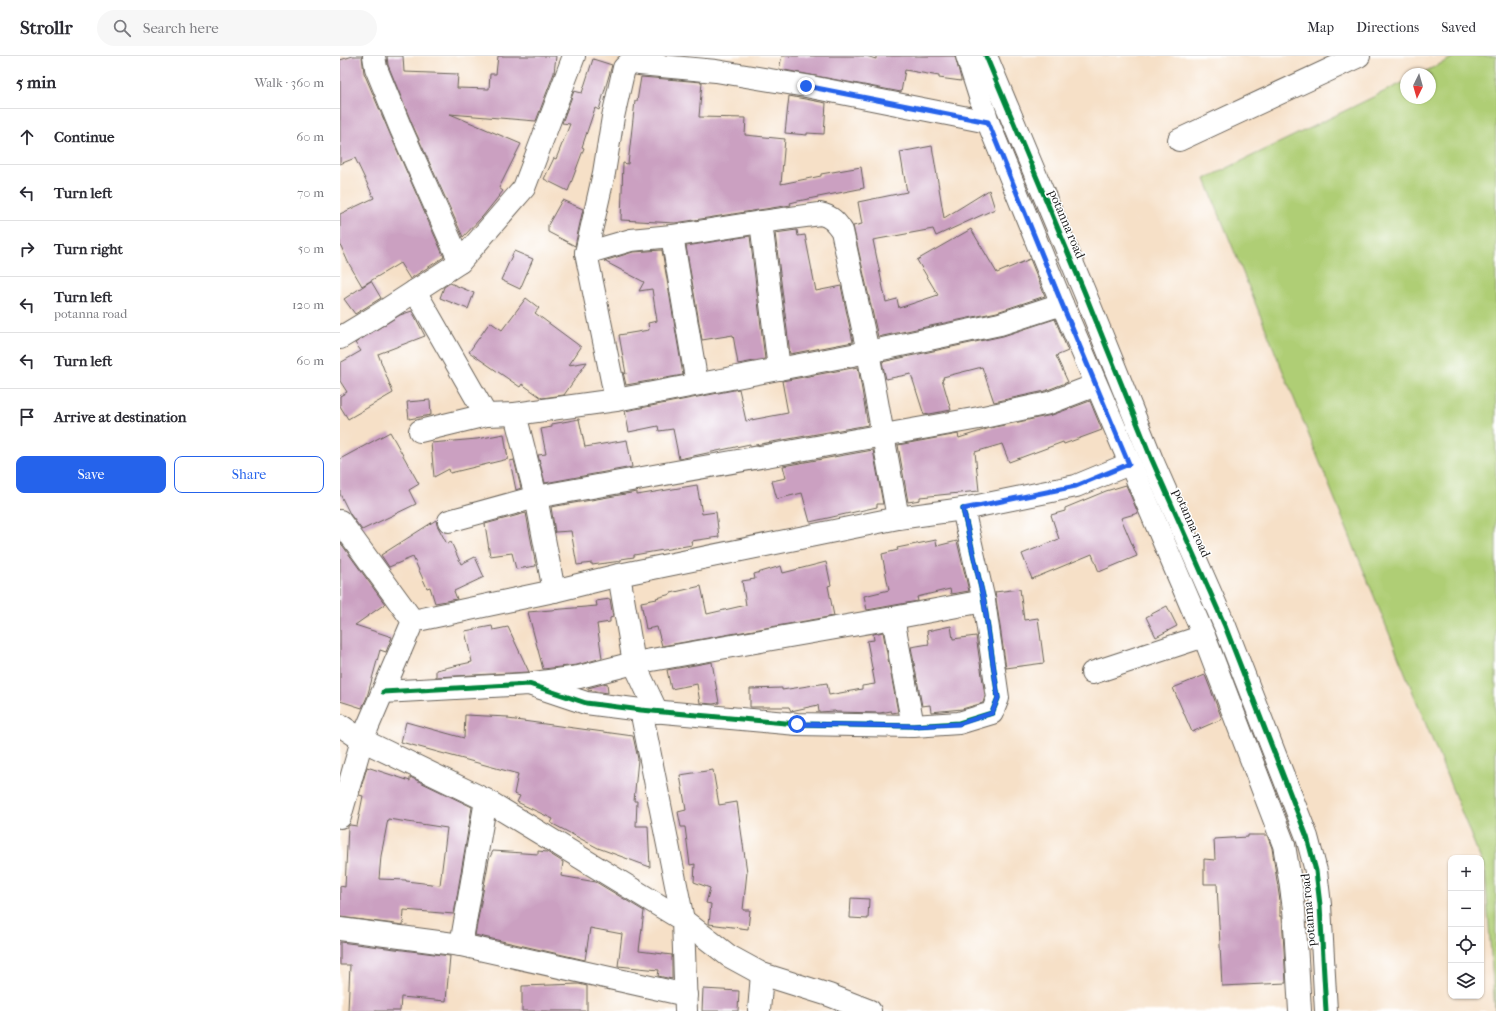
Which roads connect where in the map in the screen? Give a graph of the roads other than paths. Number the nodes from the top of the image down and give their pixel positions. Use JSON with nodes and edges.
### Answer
{"nodes":[{"id":1,"x":374,"y":56,"type":"edge"},
{"id":2,"x":574,"y":56,"type":"edge"},
{"id":3,"x":967,"y":56,"type":"edge"},
{"id":4,"x":986,"y":56,"type":"edge"},
{"id":5,"x":1359,"y":56,"type":"edge"},
{"id":6,"x":988,"y":122,"type":"junction"},
{"id":7,"x":1179,"y":140,"type":"dead end"},
{"id":8,"x":761,"y":222,"type":"junction"},
{"id":9,"x":672,"y":236,"type":"junction"},
{"id":10,"x":586,"y":253,"type":"junction"},
{"id":11,"x":460,"y":262,"type":"junction"},
{"id":12,"x":415,"y":291,"type":"junction"},
{"id":13,"x":1062,"y":304,"type":"junction"},
{"id":14,"x":342,"y":333,"type":"edge"},
{"id":15,"x":868,"y":352,"type":"junction"},
{"id":16,"x":779,"y":369,"type":"junction"},
{"id":17,"x":697,"y":384,"type":"junction"},
{"id":18,"x":1096,"y":385,"type":"junction"},
{"id":19,"x":616,"y":400,"type":"junction"},
{"id":20,"x":515,"y":414,"type":"junction"},
{"id":21,"x":486,"y":416,"type":"junction"},
{"id":22,"x":420,"y":431,"type":"dead end"},
{"id":23,"x":884,"y":436,"type":"junction"},
{"id":24,"x":1129,"y":464,"type":"junction"},
{"id":25,"x":536,"y":497,"type":"junction"},
{"id":26,"x":963,"y":509,"type":"junction"},
{"id":27,"x":898,"y":518,"type":"junction"},
{"id":28,"x":340,"y":521,"type":"edge"},
{"id":29,"x":449,"y":521,"type":"dead end"},
{"id":30,"x":619,"y":575,"type":"junction"},
{"id":31,"x":554,"y":591,"type":"junction"},
{"id":32,"x":984,"y":601,"type":"junction"},
{"id":33,"x":893,"y":618,"type":"junction"},
{"id":34,"x":413,"y":621,"type":"junction"},
{"id":35,"x":1204,"y":636,"type":"junction"},
{"id":36,"x":634,"y":663,"type":"junction"},
{"id":37,"x":1092,"y":673,"type":"dead end"},
{"id":38,"x":529,"y":684,"type":"junction"},
{"id":39,"x":383,"y":692,"type":"junction"},
{"id":40,"x":647,"y":713,"type":"junction"},
{"id":41,"x":340,"y":725,"type":"edge"},
{"id":42,"x":913,"y":726,"type":"junction"},
{"id":43,"x":362,"y":740,"type":"junction"},
{"id":44,"x":486,"y":800,"type":"junction"},
{"id":45,"x":340,"y":817,"type":"edge"},
{"id":46,"x":683,"y":920,"type":"junction"},
{"id":47,"x":340,"y":929,"type":"edge"},
{"id":48,"x":461,"y":945,"type":"junction"},
{"id":49,"x":762,"y":974,"type":"junction"},
{"id":50,"x":686,"y":1003,"type":"edge"},
{"id":51,"x":828,"y":1003,"type":"edge"},
{"id":52,"x":759,"y":1011,"type":"edge"},
{"id":53,"x":870,"y":1011,"type":"edge"},
{"id":54,"x":1300,"y":1011,"type":"edge"},
{"id":55,"x":1326,"y":1011,"type":"edge"}],
"edges":[{"from":1,"to":11,"type":"street"},
{"from":2,"to":11,"type":"street"},
{"from":3,"to":6,"type":"street","name":"potanna road"},
{"from":4,"to":55,"type":"street","name":"potanna road"},
{"from":5,"to":7,"type":"street"},
{"from":6,"to":10,"type":"street"},
{"from":6,"to":13,"type":"street","name":"potanna road"},
{"from":8,"to":9,"type":"street"},
{"from":8,"to":15,"type":"street"},
{"from":8,"to":16,"type":"street"},
{"from":9,"to":10,"type":"street"},
{"from":9,"to":17,"type":"street"},
{"from":10,"to":19,"type":"street"},
{"from":11,"to":12,"type":"street"},
{"from":12,"to":14,"type":"street"},
{"from":12,"to":21,"type":"street"},
{"from":13,"to":15,"type":"street"},
{"from":13,"to":18,"type":"street","name":"potanna road"},
{"from":15,"to":16,"type":"street"},
{"from":15,"to":23,"type":"street"},
{"from":16,"to":17,"type":"street"},
{"from":17,"to":19,"type":"street"},
{"from":18,"to":23,"type":"street"},
{"from":18,"to":24,"type":"street","name":"potanna road"},
{"from":19,"to":20,"type":"street"},
{"from":20,"to":21,"type":"street"},
{"from":20,"to":25,"type":"street"},
{"from":21,"to":22,"type":"street"},
{"from":23,"to":25,"type":"street"},
{"from":23,"to":27,"type":"street"},
{"from":24,"to":26,"type":"street"},
{"from":24,"to":35,"type":"street","name":"potanna road"},
{"from":25,"to":29,"type":"street"},
{"from":25,"to":31,"type":"street"},
{"from":26,"to":27,"type":"street"},
{"from":26,"to":32,"type":"street"},
{"from":27,"to":30,"type":"street"},
{"from":28,"to":34,"type":"street"},
{"from":30,"to":31,"type":"street"},
{"from":30,"to":36,"type":"street"},
{"from":31,"to":34,"type":"street"},
{"from":32,"to":33,"type":"street"},
{"from":32,"to":42,"type":"street"},
{"from":33,"to":36,"type":"street"},
{"from":33,"to":42,"type":"street"},
{"from":34,"to":39,"type":"street"},
{"from":35,"to":37,"type":"street"},
{"from":35,"to":54,"type":"street","name":"potanna road"},
{"from":36,"to":38,"type":"street"},
{"from":36,"to":40,"type":"street"},
{"from":38,"to":39,"type":"street"},
{"from":38,"to":40,"type":"street"},
{"from":39,"to":43,"type":"street"},
{"from":40,"to":42,"type":"street"},
{"from":40,"to":46,"type":"street"},
{"from":41,"to":43,"type":"street"},
{"from":43,"to":44,"type":"street"},
{"from":43,"to":45,"type":"street"},
{"from":44,"to":46,"type":"street"},
{"from":44,"to":48,"type":"street"},
{"from":46,"to":49,"type":"street"},
{"from":46,"to":50,"type":"street"},
{"from":47,"to":48,"type":"street"},
{"from":48,"to":50,"type":"street"},
{"from":49,"to":51,"type":"street"},
{"from":49,"to":52,"type":"street"},
{"from":51,"to":53,"type":"street"}]}
